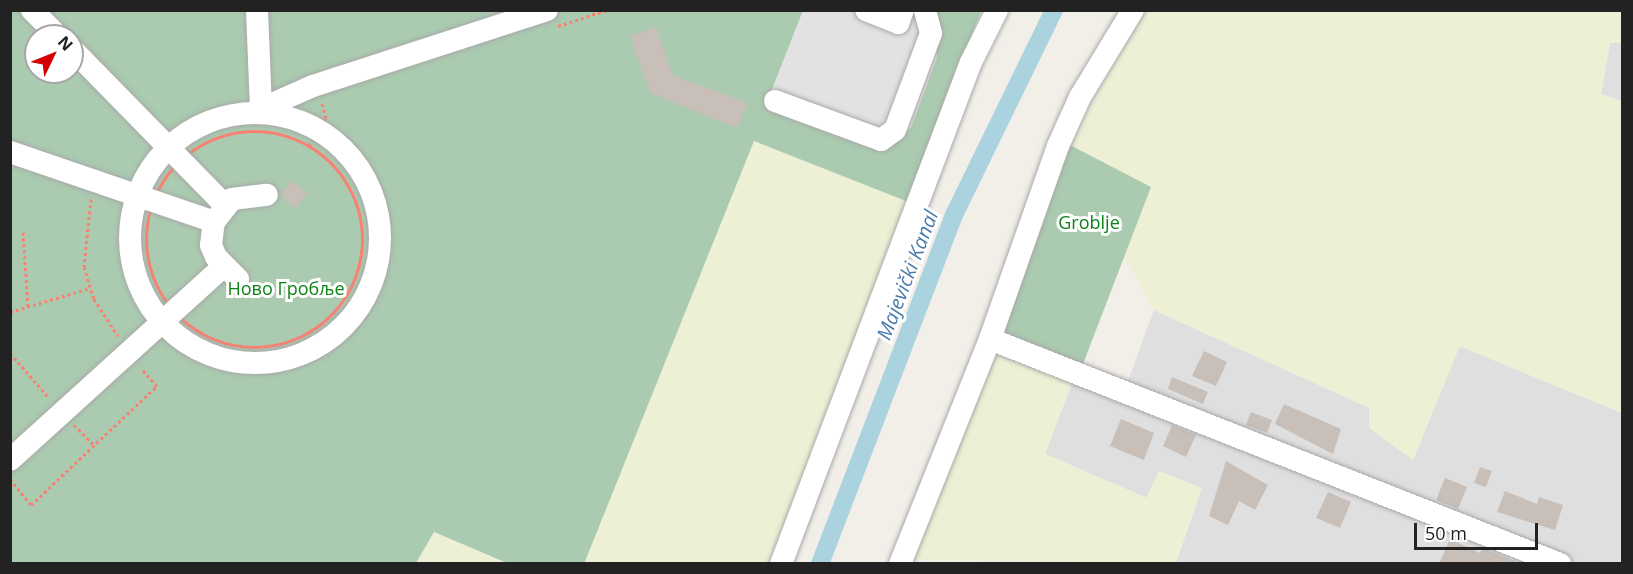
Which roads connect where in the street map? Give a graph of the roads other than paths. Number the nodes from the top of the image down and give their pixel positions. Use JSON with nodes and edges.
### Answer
{"nodes":[{"id":1,"x":32,"y":10,"type":"edge"},
{"id":2,"x":257,"y":10,"type":"edge"},
{"id":3,"x":866,"y":10,"type":"edge"},
{"id":4,"x":903,"y":10,"type":"edge"},
{"id":5,"x":925,"y":10,"type":"edge"},
{"id":6,"x":997,"y":10,"type":"edge"},
{"id":7,"x":1133,"y":10,"type":"edge"},
{"id":8,"x":548,"y":20,"type":"edge"},
{"id":9,"x":46,"y":24,"type":"edge"},
{"id":10,"x":84,"y":61,"type":"edge"},
{"id":11,"x":775,"y":101,"type":"dead end"},
{"id":12,"x":256,"y":111,"type":"junction"},
{"id":13,"x":10,"y":152,"type":"edge"},
{"id":14,"x":176,"y":152,"type":"junction"},
{"id":15,"x":267,"y":195,"type":"dead end"},
{"id":16,"x":145,"y":197,"type":"junction"},
{"id":17,"x":219,"y":214,"type":"junction"},
{"id":18,"x":169,"y":317,"type":"junction"},
{"id":19,"x":990,"y":339,"type":"junction"},
{"id":20,"x":10,"y":460,"type":"edge"},
{"id":21,"x":781,"y":564,"type":"edge"},
{"id":22,"x":900,"y":564,"type":"edge"},
{"id":23,"x":1560,"y":564,"type":"edge"}],
"edges":[{"from":1,"to":9,"type":"street"},
{"from":2,"to":12,"type":"street"},
{"from":3,"to":4,"type":"street"},
{"from":5,"to":11,"type":"street"},
{"from":6,"to":21,"type":"street"},
{"from":7,"to":19,"type":"street"},
{"from":8,"to":12,"type":"street"},
{"from":10,"to":14,"type":"street"},
{"from":12,"to":14,"type":"street"},
{"from":12,"to":18,"type":"street"},
{"from":13,"to":16,"type":"street"},
{"from":14,"to":16,"type":"street"},
{"from":14,"to":17,"type":"street"},
{"from":15,"to":17,"type":"street"},
{"from":16,"to":17,"type":"street"},
{"from":16,"to":18,"type":"street"},
{"from":17,"to":18,"type":"street"},
{"from":18,"to":20,"type":"street"},
{"from":19,"to":22,"type":"street"},
{"from":19,"to":23,"type":"street"}]}
